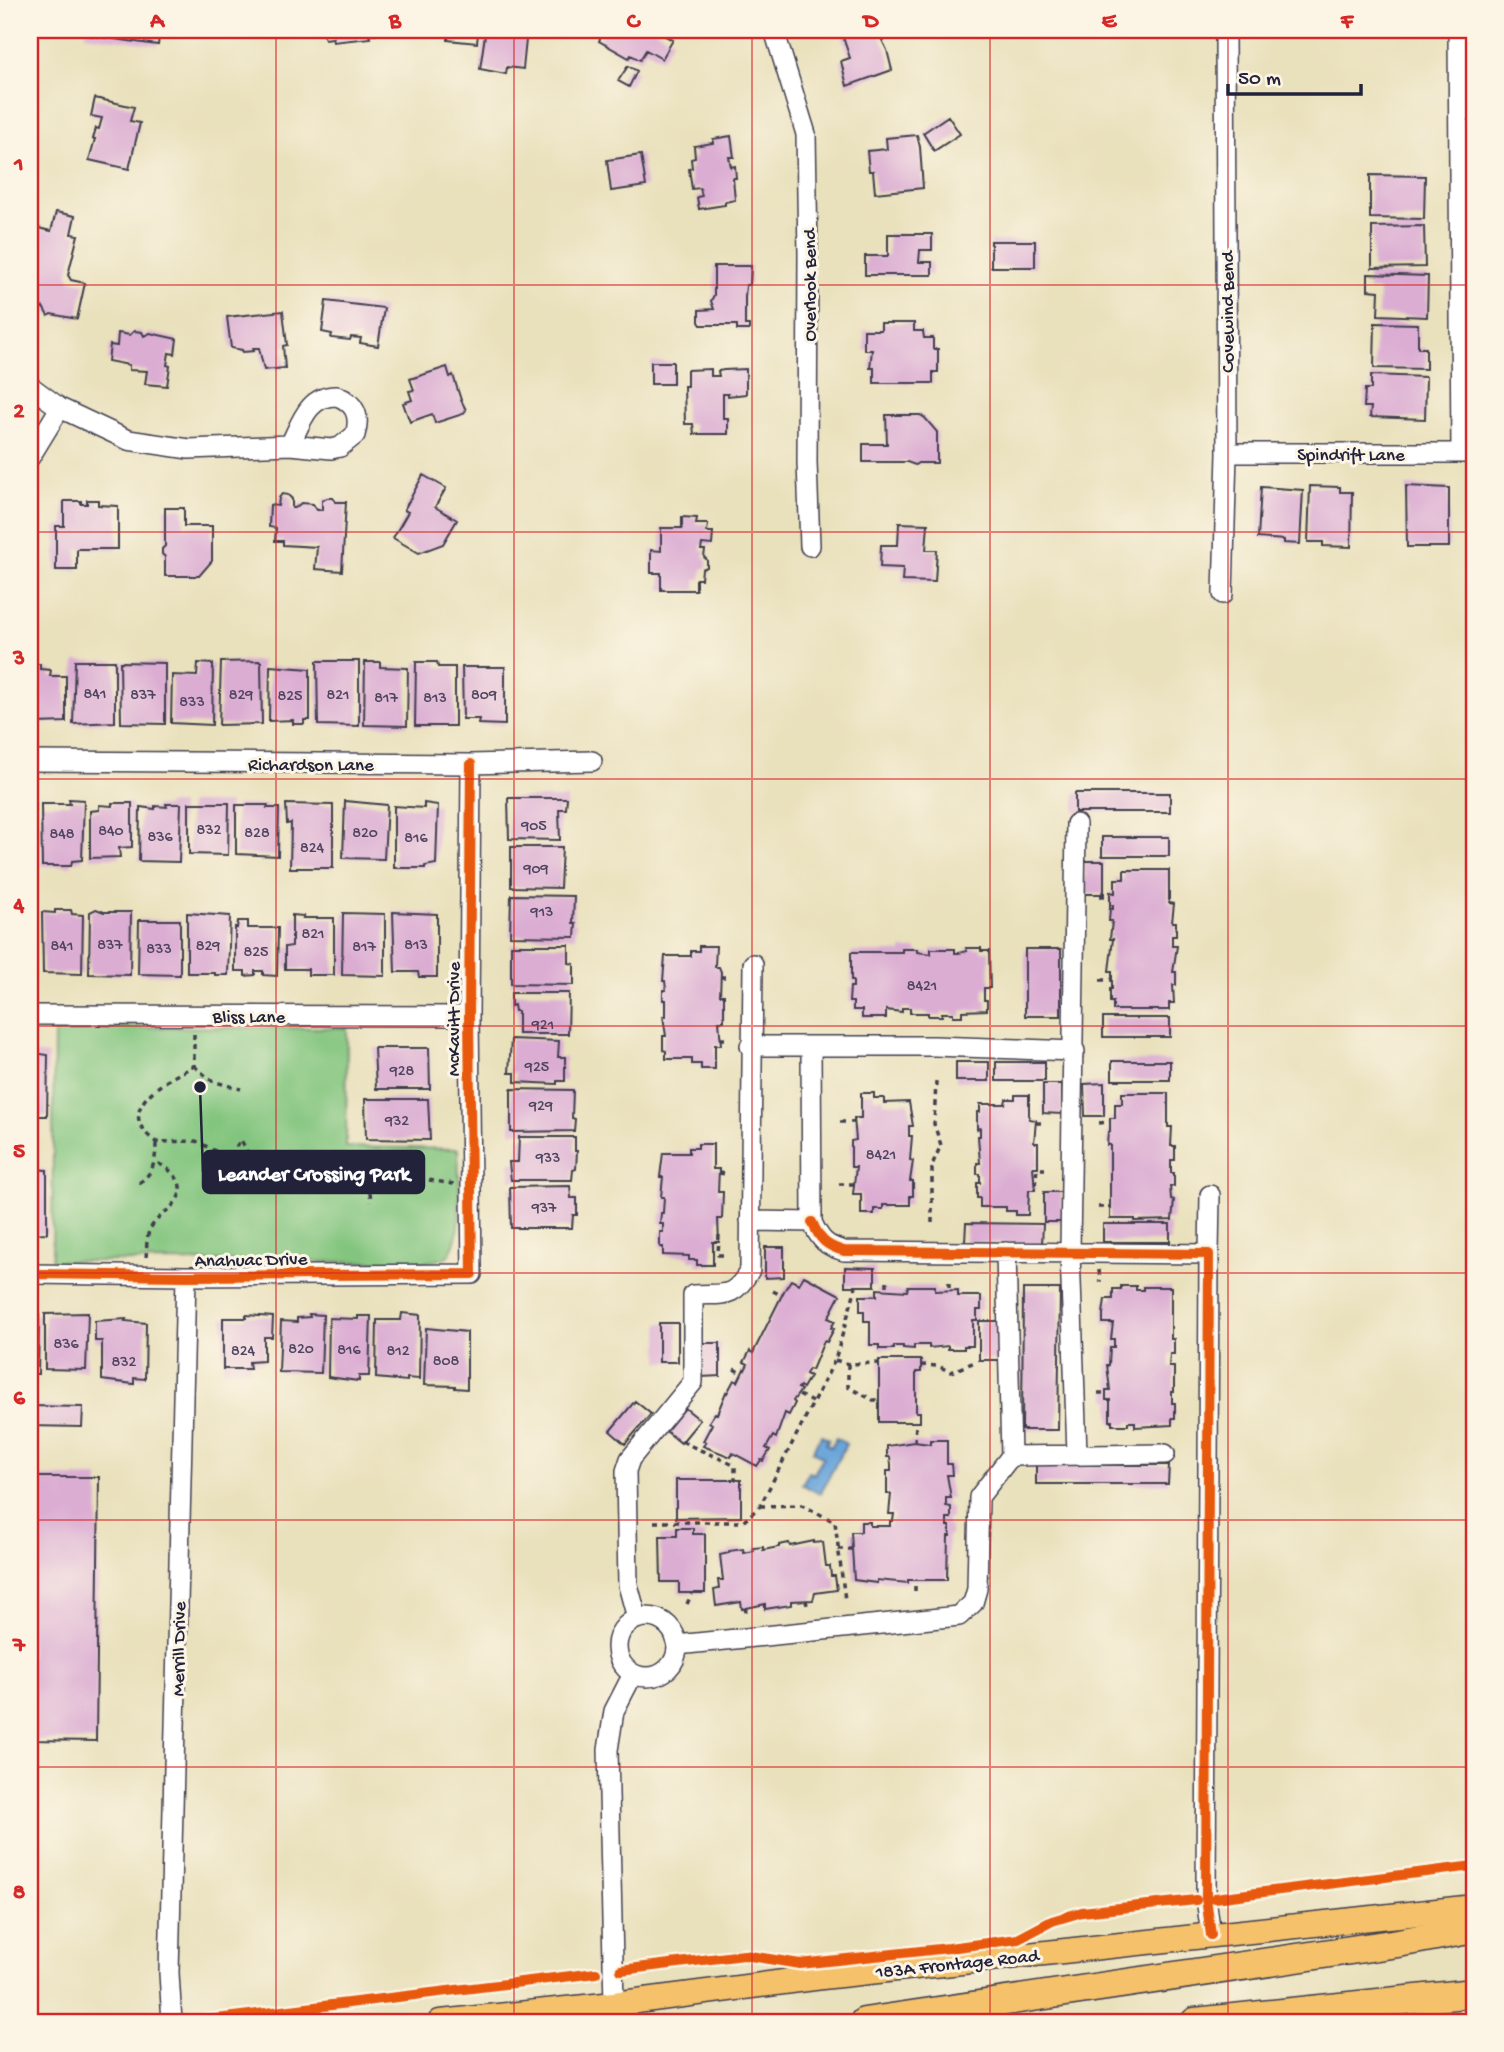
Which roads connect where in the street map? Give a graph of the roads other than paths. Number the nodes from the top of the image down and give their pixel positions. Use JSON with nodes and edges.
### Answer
{"nodes":[{"id":1,"x":774,"y":30,"type":"edge"},
{"id":2,"x":1225,"y":30,"type":"edge"},
{"id":3,"x":1458,"y":30,"type":"edge"},
{"id":4,"x":30,"y":386,"type":"edge"},
{"id":5,"x":60,"y":408,"type":"junction"},
{"id":6,"x":290,"y":445,"type":"dead end"},
{"id":7,"x":1227,"y":453,"type":"junction"},
{"id":8,"x":1468,"y":453,"type":"edge"},
{"id":9,"x":30,"y":457,"type":"edge"},
{"id":10,"x":810,"y":546,"type":"dead end"},
{"id":11,"x":1223,"y":594,"type":"dead end"},
{"id":12,"x":30,"y":761,"type":"edge"},
{"id":13,"x":592,"y":761,"type":"dead end"},
{"id":14,"x":471,"y":764,"type":"junction"},
{"id":15,"x":1076,"y":824,"type":"dead end"},
{"id":16,"x":752,"y":964,"type":"dead end"},
{"id":17,"x":30,"y":1015,"type":"edge"},
{"id":18,"x":469,"y":1016,"type":"junction"},
{"id":19,"x":750,"y":1046,"type":"junction"},
{"id":20,"x":811,"y":1047,"type":"junction"},
{"id":21,"x":1074,"y":1051,"type":"junction"},
{"id":22,"x":1210,"y":1195,"type":"dead end"},
{"id":23,"x":750,"y":1221,"type":"junction"},
{"id":24,"x":812,"y":1222,"type":"junction"},
{"id":25,"x":1006,"y":1252,"type":"junction"},
{"id":26,"x":1070,"y":1252,"type":"junction"},
{"id":27,"x":1209,"y":1254,"type":"junction"},
{"id":28,"x":30,"y":1274,"type":"edge"},
{"id":29,"x":472,"y":1274,"type":"joint"},
{"id":30,"x":186,"y":1276,"type":"junction"},
{"id":31,"x":1077,"y":1454,"type":"junction"},
{"id":32,"x":1165,"y":1454,"type":"dead end"},
{"id":33,"x":1011,"y":1456,"type":"junction"},
{"id":34,"x":637,"y":1618,"type":"junction"},
{"id":35,"x":677,"y":1645,"type":"junction"},
{"id":36,"x":633,"y":1674,"type":"junction"},
{"id":37,"x":1474,"y":1907,"type":"edge"},
{"id":38,"x":1474,"y":1929,"type":"edge"},
{"id":39,"x":1211,"y":1935,"type":"junction"},
{"id":40,"x":1474,"y":1993,"type":"edge"},
{"id":41,"x":614,"y":2004,"type":"junction"},
{"id":42,"x":172,"y":2022,"type":"edge"},
{"id":43,"x":440,"y":2022,"type":"edge"},
{"id":44,"x":864,"y":2022,"type":"edge"},
{"id":45,"x":1195,"y":2022,"type":"edge"}],
"edges":[{"from":1,"to":10,"type":"street","name":"Overlook Bend"},
{"from":2,"to":7,"type":"street","name":"Covewind Bend"},
{"from":3,"to":8,"type":"street"},
{"from":4,"to":5,"type":"street"},
{"from":5,"to":6,"type":"street"},
{"from":5,"to":9,"type":"street"},
{"from":7,"to":8,"type":"street","name":"Spindrift Lane"},
{"from":7,"to":11,"type":"street","name":"Covewind Bend"},
{"from":12,"to":14,"type":"street","name":"Richardson Lane"},
{"from":13,"to":14,"type":"street","name":"Richardson Lane"},
{"from":14,"to":18,"type":"street","name":"McKavitt Drive"},
{"from":15,"to":21,"type":"street"},
{"from":16,"to":19,"type":"street"},
{"from":17,"to":18,"type":"street","name":"Bliss Lane"},
{"from":18,"to":29,"type":"street","name":"McKavitt Drive"},
{"from":19,"to":20,"type":"street"},
{"from":19,"to":23,"type":"street"},
{"from":20,"to":21,"type":"street"},
{"from":20,"to":24,"type":"street"},
{"from":21,"to":26,"type":"street"},
{"from":22,"to":27,"type":"street"},
{"from":23,"to":24,"type":"street"},
{"from":23,"to":34,"type":"street"},
{"from":24,"to":25,"type":"street"},
{"from":25,"to":26,"type":"street"},
{"from":25,"to":33,"type":"street"},
{"from":26,"to":27,"type":"street"},
{"from":26,"to":31,"type":"street"},
{"from":27,"to":39,"type":"street"},
{"from":28,"to":30,"type":"street","name":"Anahuac Drive"},
{"from":29,"to":30,"type":"street","name":"Anahuac Drive"},
{"from":30,"to":42,"type":"street","name":"Merrill Drive"},
{"from":31,"to":32,"type":"street"},
{"from":31,"to":33,"type":"street"},
{"from":33,"to":35,"type":"street"},
{"from":34,"to":35,"type":"street"},
{"from":34,"to":36,"type":"street"},
{"from":35,"to":36,"type":"street"},
{"from":36,"to":41,"type":"street"},
{"from":37,"to":39,"type":"main road","name":"183A Frontage Road"},
{"from":38,"to":44,"type":"highway"},
{"from":39,"to":41,"type":"main road","name":"183A Frontage Road"},
{"from":40,"to":45,"type":"highway"},
{"from":41,"to":43,"type":"main road","name":"183A Frontage Road"}]}
